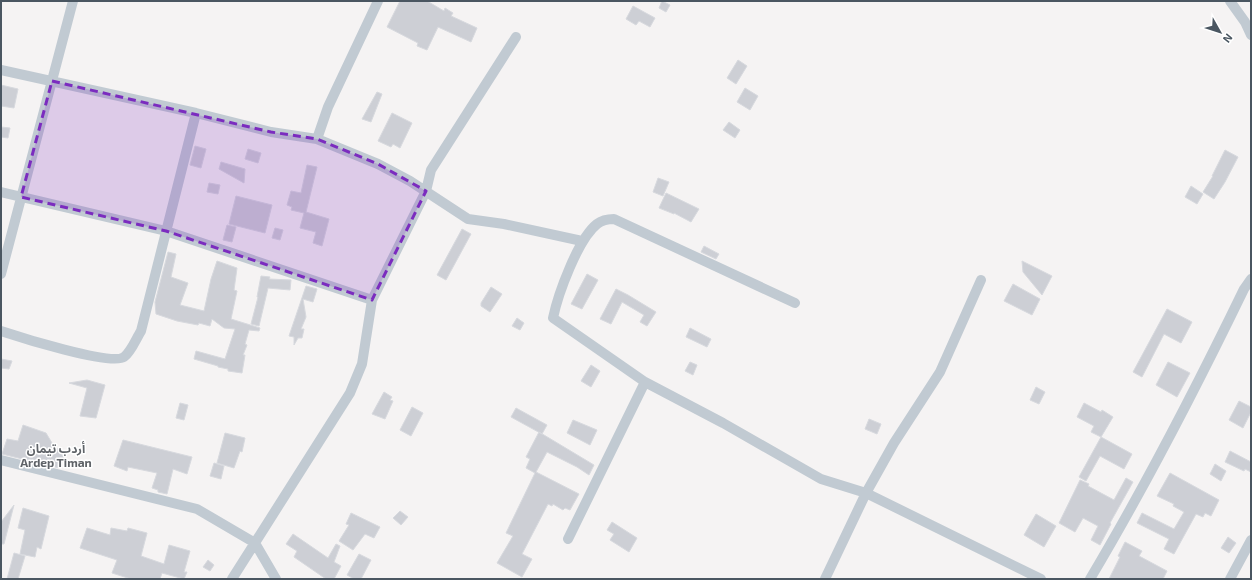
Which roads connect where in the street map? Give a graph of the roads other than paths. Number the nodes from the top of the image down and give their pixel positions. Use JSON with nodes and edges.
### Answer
{"nodes":[{"id":1,"x":73,"y":1,"type":"edge"},
{"id":2,"x":378,"y":1,"type":"edge"},
{"id":3,"x":1230,"y":1,"type":"edge"},
{"id":4,"x":1251,"y":35,"type":"edge"},
{"id":5,"x":516,"y":37,"type":"dead end"},
{"id":6,"x":1,"y":70,"type":"edge"},
{"id":7,"x":52,"y":81,"type":"junction"},
{"id":8,"x":196,"y":113,"type":"junction"},
{"id":9,"x":317,"y":139,"type":"junction"},
{"id":10,"x":426,"y":191,"type":"junction"},
{"id":11,"x":1,"y":192,"type":"edge"},
{"id":12,"x":21,"y":197,"type":"junction"},
{"id":13,"x":166,"y":231,"type":"junction"},
{"id":14,"x":582,"y":241,"type":"junction"},
{"id":15,"x":1,"y":274,"type":"edge"},
{"id":16,"x":1251,"y":278,"type":"edge"},
{"id":17,"x":982,"y":280,"type":"dead end"},
{"id":18,"x":372,"y":300,"type":"junction"},
{"id":19,"x":795,"y":303,"type":"dead end"},
{"id":20,"x":1,"y":331,"type":"edge"},
{"id":21,"x":645,"y":382,"type":"junction"},
{"id":22,"x":1,"y":460,"type":"edge"},
{"id":23,"x":866,"y":492,"type":"junction"},
{"id":24,"x":568,"y":539,"type":"dead end"},
{"id":25,"x":1251,"y":540,"type":"edge"},
{"id":26,"x":255,"y":543,"type":"junction"},
{"id":27,"x":1247,"y":556,"type":"edge"},
{"id":28,"x":232,"y":579,"type":"edge"},
{"id":29,"x":276,"y":579,"type":"edge"},
{"id":30,"x":826,"y":579,"type":"edge"},
{"id":31,"x":1042,"y":579,"type":"edge"},
{"id":32,"x":1090,"y":579,"type":"edge"},
{"id":33,"x":1230,"y":579,"type":"edge"}],
"edges":[{"from":1,"to":7,"type":"street"},
{"from":2,"to":9,"type":"street"},
{"from":3,"to":4,"type":"street"},
{"from":5,"to":10,"type":"street"},
{"from":6,"to":7,"type":"street"},
{"from":7,"to":8,"type":"street"},
{"from":7,"to":12,"type":"street"},
{"from":8,"to":9,"type":"street"},
{"from":8,"to":13,"type":"street"},
{"from":9,"to":10,"type":"street"},
{"from":10,"to":14,"type":"street"},
{"from":10,"to":18,"type":"street"},
{"from":11,"to":12,"type":"street"},
{"from":12,"to":13,"type":"street"},
{"from":12,"to":15,"type":"street"},
{"from":13,"to":18,"type":"street"},
{"from":13,"to":20,"type":"street"},
{"from":14,"to":19,"type":"street"},
{"from":14,"to":21,"type":"street"},
{"from":16,"to":32,"type":"street"},
{"from":17,"to":23,"type":"street"},
{"from":18,"to":26,"type":"street"},
{"from":21,"to":23,"type":"street"},
{"from":21,"to":24,"type":"street"},
{"from":22,"to":26,"type":"street"},
{"from":23,"to":30,"type":"street"},
{"from":23,"to":31,"type":"street"},
{"from":25,"to":27,"type":"street"},
{"from":26,"to":28,"type":"street"},
{"from":26,"to":29,"type":"street"},
{"from":27,"to":33,"type":"street"}]}
